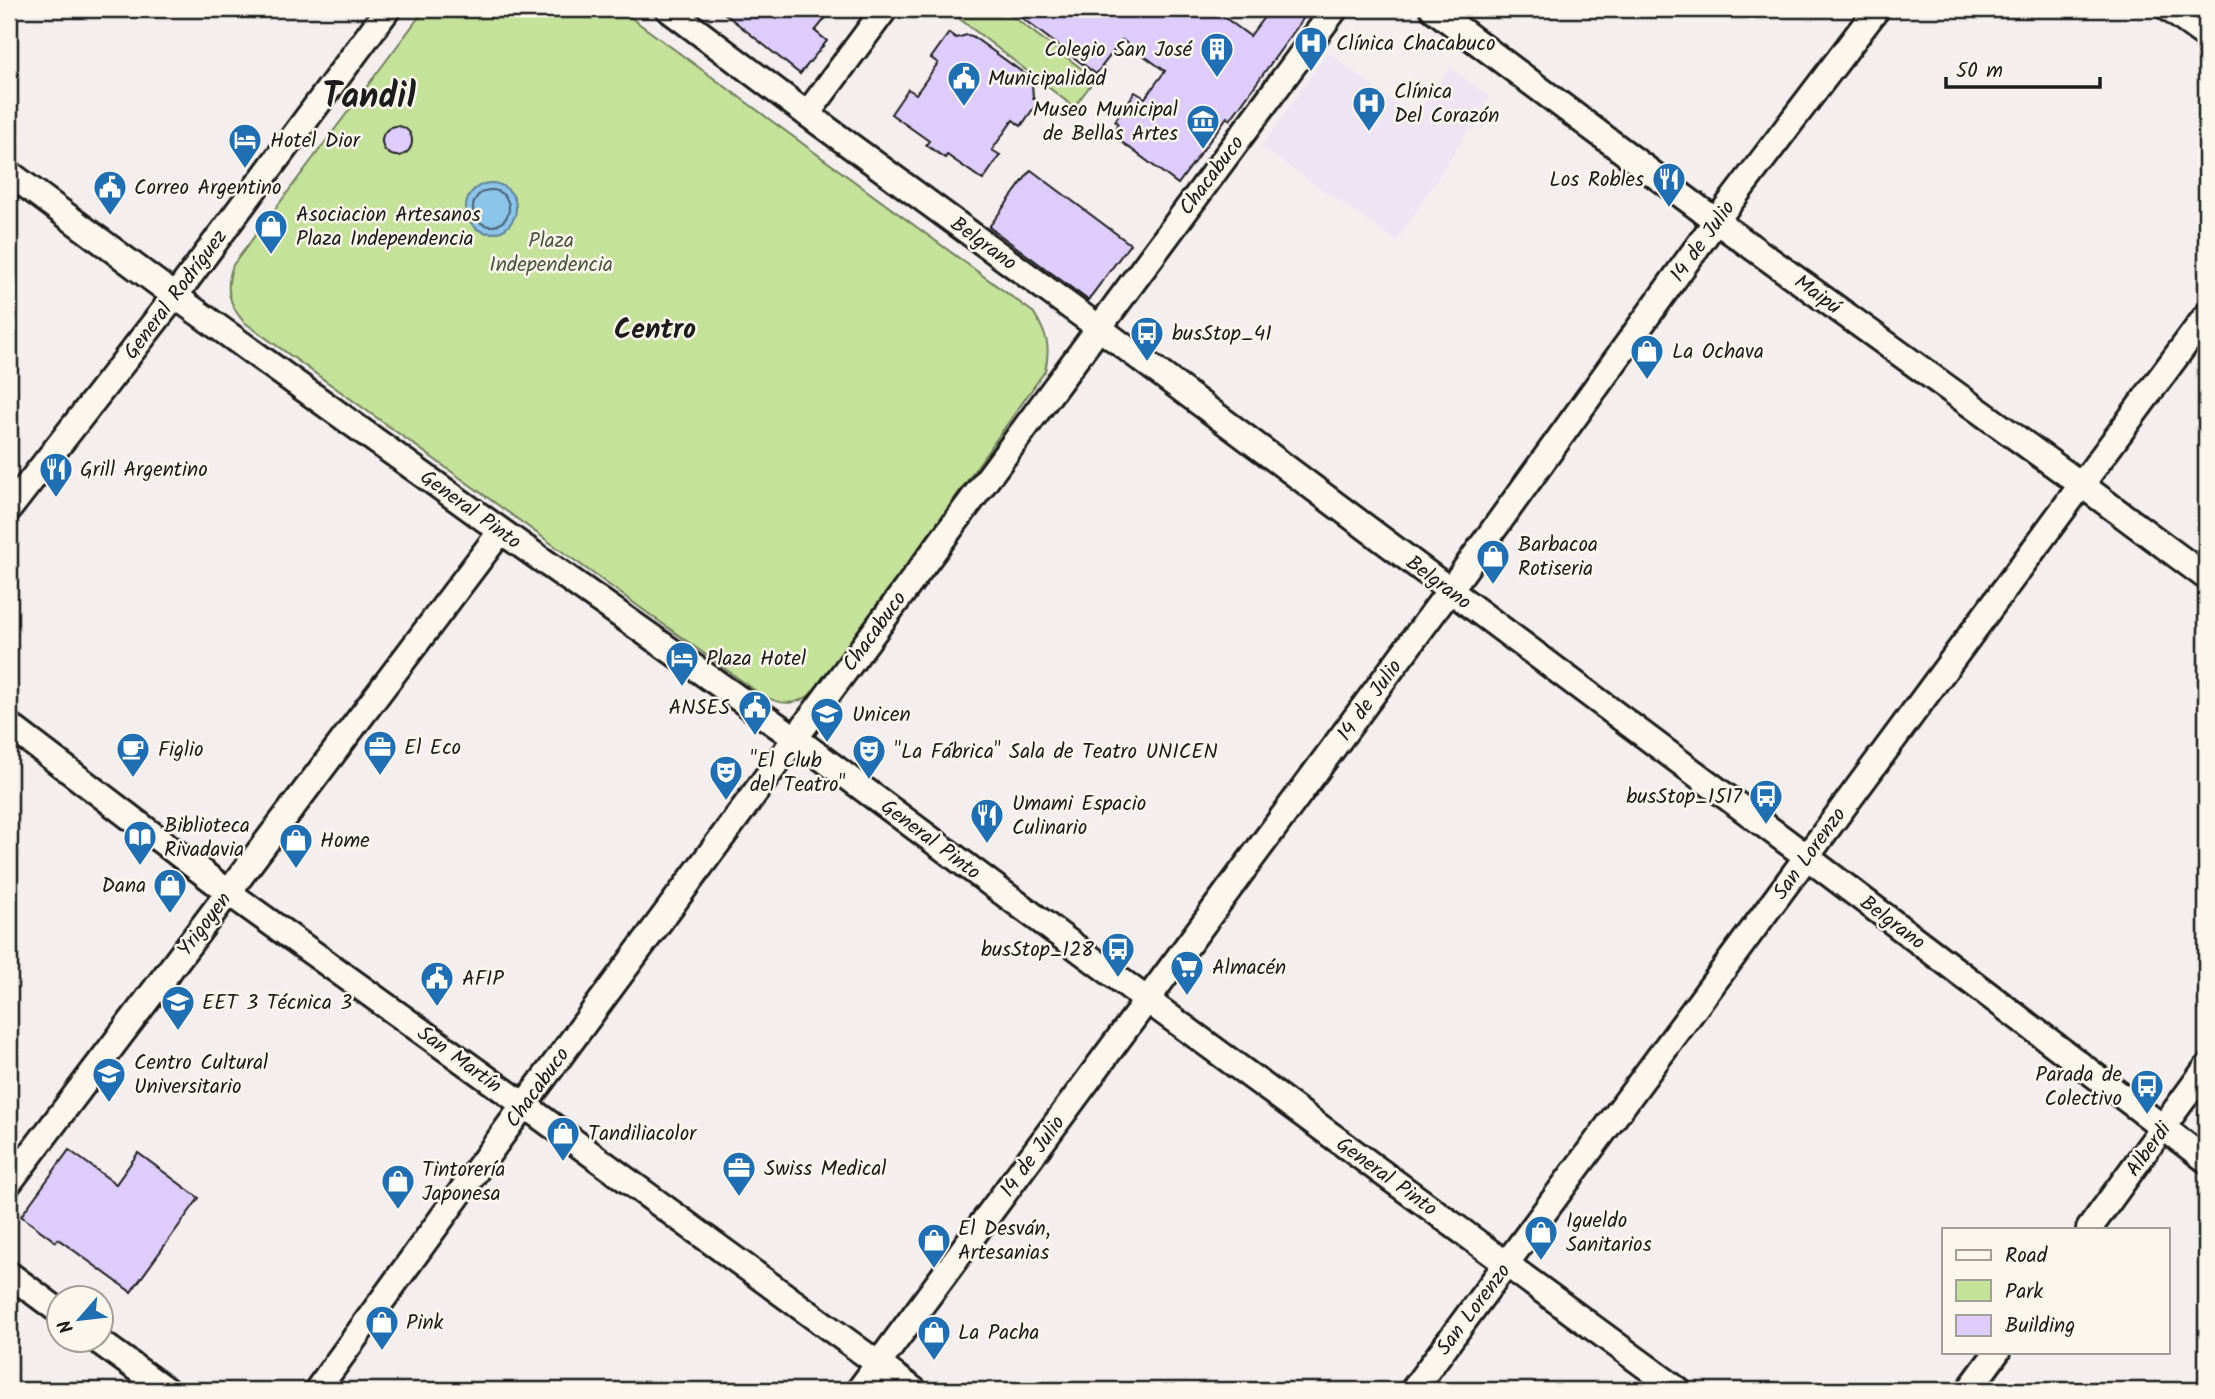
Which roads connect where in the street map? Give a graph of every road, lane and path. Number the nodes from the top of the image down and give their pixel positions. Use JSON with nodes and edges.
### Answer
{"nodes":[{"id":1,"x":388,"y":9,"type":"edge"},
{"id":2,"x":668,"y":9,"type":"edge"},
{"id":3,"x":885,"y":9,"type":"edge"},
{"id":4,"x":1335,"y":9,"type":"edge"},
{"id":5,"x":1433,"y":9,"type":"edge"},
{"id":6,"x":1877,"y":9,"type":"edge"},
{"id":7,"x":2169,"y":9,"type":"edge"},
{"id":8,"x":2206,"y":36,"type":"edge"},
{"id":9,"x":807,"y":114,"type":"junction"},
{"id":10,"x":9,"y":173,"type":"edge"},
{"id":11,"x":1716,"y":221,"type":"junction"},
{"id":12,"x":175,"y":296,"type":"junction"},
{"id":13,"x":2206,"y":316,"type":"edge"},
{"id":14,"x":1098,"y":327,"type":"junction"},
{"id":15,"x":2082,"y":485,"type":"junction"},
{"id":16,"x":9,"y":509,"type":"edge"},
{"id":17,"x":501,"y":531,"type":"junction"},
{"id":18,"x":2206,"y":577,"type":"edge"},
{"id":19,"x":1450,"y":590,"type":"junction"},
{"id":20,"x":9,"y":725,"type":"edge"},
{"id":21,"x":795,"y":738,"type":"junction"},
{"id":22,"x":1807,"y":857,"type":"junction"},
{"id":23,"x":228,"y":892,"type":"junction"},
{"id":24,"x":1147,"y":1000,"type":"junction"},
{"id":25,"x":2206,"y":1068,"type":"edge"},
{"id":26,"x":524,"y":1105,"type":"junction"},
{"id":27,"x":2164,"y":1129,"type":"junction"},
{"id":28,"x":2206,"y":1160,"type":"edge"},
{"id":29,"x":9,"y":1183,"type":"edge"},
{"id":30,"x":2090,"y":1228,"type":"edge"},
{"id":31,"x":1507,"y":1263,"type":"junction"},
{"id":32,"x":9,"y":1274,"type":"edge"},
{"id":33,"x":46,"y":1302,"type":"edge"},
{"id":34,"x":116,"y":1353,"type":"edge"},
{"id":35,"x":1996,"y":1354,"type":"edge"},
{"id":36,"x":878,"y":1364,"type":"junction"},
{"id":37,"x":166,"y":1390,"type":"edge"},
{"id":38,"x":317,"y":1390,"type":"edge"},
{"id":39,"x":859,"y":1390,"type":"edge"},
{"id":40,"x":914,"y":1390,"type":"edge"},
{"id":41,"x":1413,"y":1390,"type":"edge"},
{"id":42,"x":1678,"y":1390,"type":"edge"},
{"id":43,"x":1969,"y":1390,"type":"edge"}],
"edges":[{"from":1,"to":12,"type":"street","name":"General Rodríguez"},
{"from":2,"to":9,"type":"street","name":"Belgrano"},
{"from":3,"to":9,"type":"street"},
{"from":4,"to":14,"type":"street","name":"Chacabuco"},
{"from":5,"to":11,"type":"street","name":"Maipú"},
{"from":6,"to":11,"type":"street","name":"14 de Julio"},
{"from":7,"to":8,"type":"street"},
{"from":9,"to":14,"type":"street","name":"Belgrano"},
{"from":10,"to":12,"type":"street","name":"General Pinto"},
{"from":11,"to":15,"type":"street","name":"Maipú"},
{"from":11,"to":19,"type":"street","name":"14 de Julio"},
{"from":12,"to":16,"type":"street","name":"General Rodríguez"},
{"from":12,"to":17,"type":"street","name":"General Pinto"},
{"from":13,"to":15,"type":"street","name":"San Lorenzo"},
{"from":14,"to":19,"type":"street","name":"Belgrano"},
{"from":14,"to":21,"type":"street","name":"Chacabuco"},
{"from":15,"to":18,"type":"street","name":"Maipú"},
{"from":15,"to":22,"type":"street","name":"San Lorenzo"},
{"from":17,"to":21,"type":"street","name":"General Pinto"},
{"from":17,"to":23,"type":"street","name":"Yrigoyen"},
{"from":19,"to":22,"type":"street","name":"Belgrano"},
{"from":19,"to":24,"type":"street","name":"14 de Julio"},
{"from":20,"to":23,"type":"street","name":"San Martín"},
{"from":21,"to":24,"type":"street","name":"General Pinto"},
{"from":21,"to":26,"type":"street","name":"Chacabuco"},
{"from":22,"to":27,"type":"street","name":"Belgrano"},
{"from":22,"to":31,"type":"street","name":"San Lorenzo"},
{"from":23,"to":26,"type":"street","name":"San Martín"},
{"from":23,"to":29,"type":"street","name":"Yrigoyen"},
{"from":24,"to":31,"type":"street","name":"General Pinto"},
{"from":24,"to":36,"type":"street","name":"14 de Julio"},
{"from":25,"to":27,"type":"street","name":"Alberdi"},
{"from":26,"to":36,"type":"street","name":"San Martín"},
{"from":26,"to":38,"type":"street","name":"Chacabuco"},
{"from":27,"to":28,"type":"street","name":"Belgrano"},
{"from":27,"to":30,"type":"street","name":"Alberdi"},
{"from":31,"to":41,"type":"street","name":"San Lorenzo"},
{"from":31,"to":42,"type":"street","name":"General Pinto"},
{"from":32,"to":33,"type":"street"},
{"from":34,"to":37,"type":"street"},
{"from":35,"to":43,"type":"street"},
{"from":36,"to":39,"type":"street","name":"14 de Julio"},
{"from":36,"to":40,"type":"street","name":"San Martín"}]}
